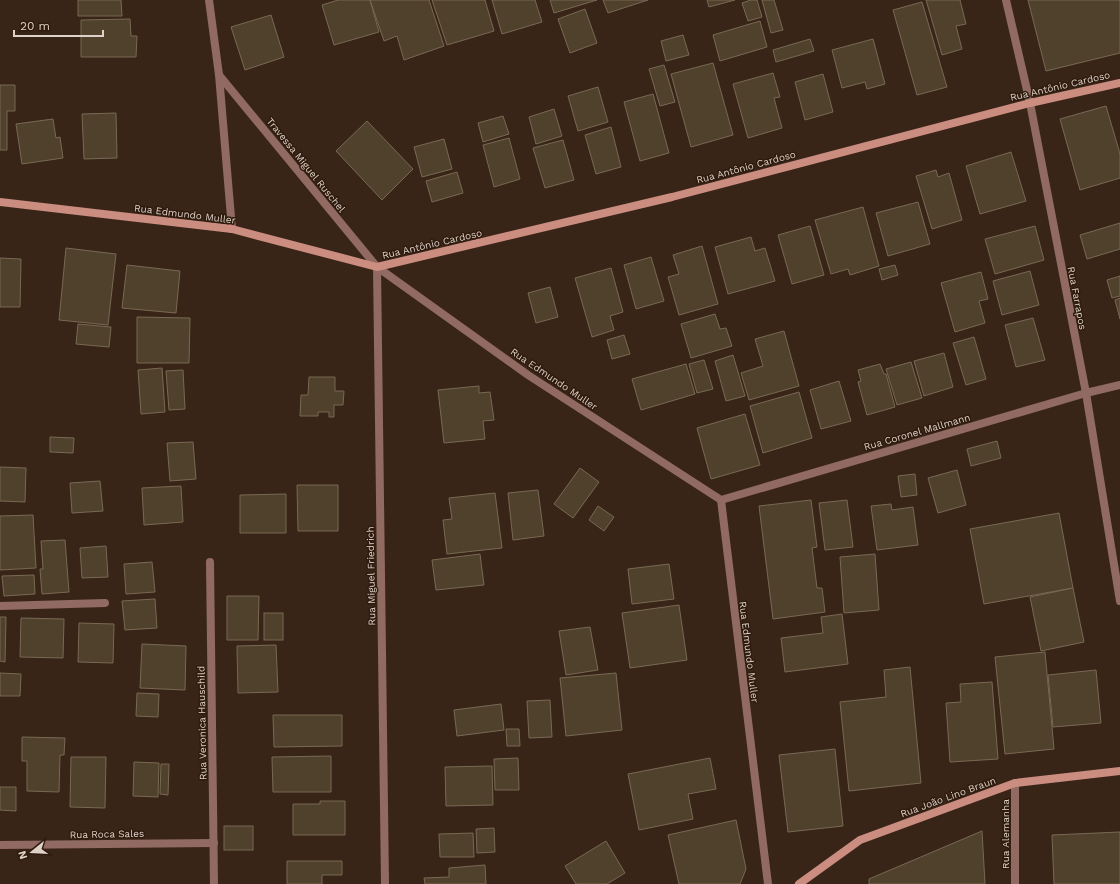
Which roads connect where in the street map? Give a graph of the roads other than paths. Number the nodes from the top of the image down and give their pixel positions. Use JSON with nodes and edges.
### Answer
{"nodes":[{"id":1,"x":209,"y":0,"type":"edge"},
{"id":2,"x":1006,"y":0,"type":"edge"},
{"id":3,"x":219,"y":74,"type":"junction"},
{"id":4,"x":1120,"y":83,"type":"edge"},
{"id":5,"x":1030,"y":103,"type":"junction"},
{"id":6,"x":0,"y":202,"type":"edge"},
{"id":7,"x":232,"y":229,"type":"junction"},
{"id":8,"x":377,"y":267,"type":"junction"},
{"id":9,"x":1120,"y":385,"type":"edge"},
{"id":10,"x":1086,"y":393,"type":"junction"},
{"id":11,"x":720,"y":500,"type":"junction"},
{"id":12,"x":210,"y":562,"type":"dead end"},
{"id":13,"x":1120,"y":601,"type":"edge"},
{"id":14,"x":105,"y":603,"type":"dead end"},
{"id":15,"x":0,"y":606,"type":"edge"},
{"id":16,"x":1120,"y":771,"type":"edge"},
{"id":17,"x":1015,"y":784,"type":"junction"},
{"id":18,"x":214,"y":843,"type":"junction"},
{"id":19,"x":0,"y":845,"type":"edge"},
{"id":20,"x":214,"y":884,"type":"edge"},
{"id":21,"x":385,"y":884,"type":"edge"},
{"id":22,"x":768,"y":884,"type":"edge"},
{"id":23,"x":799,"y":884,"type":"edge"},
{"id":24,"x":1015,"y":884,"type":"edge"}],
"edges":[{"from":1,"to":3,"type":"street"},
{"from":2,"to":5,"type":"street","name":"Rua Farrapos"},
{"from":3,"to":7,"type":"street"},
{"from":3,"to":8,"type":"street","name":"Travessa Miguel Ruschel"},
{"from":4,"to":5,"type":"street","name":"Rua Antônio Cardoso"},
{"from":5,"to":8,"type":"street","name":"Rua Antônio Cardoso"},
{"from":5,"to":10,"type":"street","name":"Rua Farrapos"},
{"from":6,"to":7,"type":"street","name":"Rua Edmundo Muller"},
{"from":7,"to":8,"type":"street","name":"Rua Edmundo Muller"},
{"from":8,"to":11,"type":"street","name":"Rua Edmundo Muller"},
{"from":8,"to":21,"type":"street","name":"Rua Miguel Friedrich"},
{"from":9,"to":10,"type":"street","name":"Rua Coronel Mallmann"},
{"from":10,"to":11,"type":"street","name":"Rua Coronel Mallmann"},
{"from":10,"to":13,"type":"street","name":"Rua Farrapos"},
{"from":11,"to":22,"type":"street","name":"Rua Edmundo Muller"},
{"from":12,"to":18,"type":"street","name":"Rua Veronica Hauschild"},
{"from":14,"to":15,"type":"street"},
{"from":16,"to":17,"type":"street","name":"Rua João Lino Braun"},
{"from":17,"to":23,"type":"street","name":"Rua João Lino Braun"},
{"from":17,"to":24,"type":"street","name":"Rua Alemanha"},
{"from":18,"to":19,"type":"street","name":"Rua Roca Sales"},
{"from":18,"to":20,"type":"street","name":"Rua Veronica Hauschild"}]}
